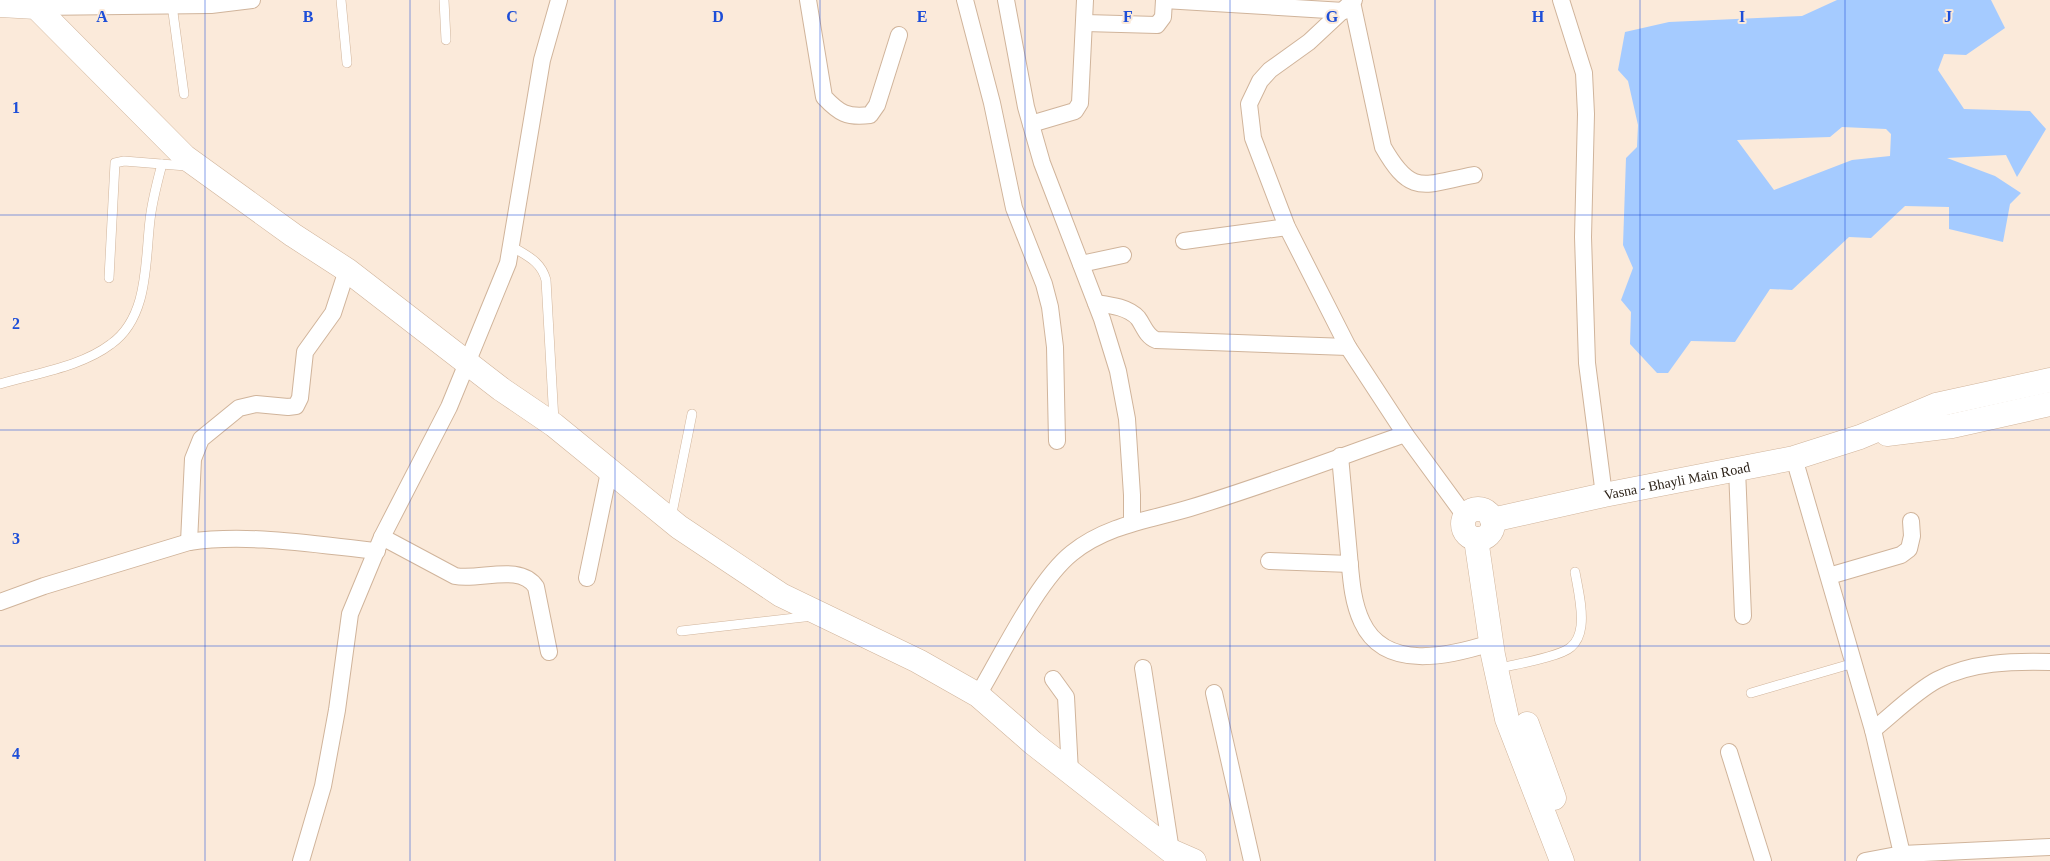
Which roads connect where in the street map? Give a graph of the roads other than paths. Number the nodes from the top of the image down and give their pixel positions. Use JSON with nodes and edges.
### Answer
{"nodes":[{"id":1,"x":252,"y":0,"type":"edge"},
{"id":2,"x":341,"y":0,"type":"edge"},
{"id":3,"x":444,"y":0,"type":"edge"},
{"id":4,"x":559,"y":0,"type":"edge"},
{"id":5,"x":808,"y":0,"type":"edge"},
{"id":6,"x":964,"y":0,"type":"edge"},
{"id":7,"x":1085,"y":0,"type":"edge"},
{"id":8,"x":1164,"y":0,"type":"edge"},
{"id":9,"x":1561,"y":0,"type":"edge"},
{"id":10,"x":1004,"y":2,"type":"edge"},
{"id":11,"x":174,"y":3,"type":"edge"},
{"id":12,"x":0,"y":5,"type":"edge"},
{"id":13,"x":51,"y":5,"type":"edge"},
{"id":14,"x":1350,"y":5,"type":"edge"},
{"id":15,"x":1085,"y":23,"type":"junction"},
{"id":16,"x":899,"y":35,"type":"dead end"},
{"id":17,"x":446,"y":40,"type":"dead end"},
{"id":18,"x":347,"y":64,"type":"dead end"},
{"id":19,"x":184,"y":94,"type":"dead end"},
{"id":20,"x":1031,"y":124,"type":"junction"},
{"id":21,"x":162,"y":164,"type":"junction"},
{"id":22,"x":199,"y":167,"type":"junction"},
{"id":23,"x":1474,"y":175,"type":"dead end"},
{"id":24,"x":1287,"y":227,"type":"junction"},
{"id":25,"x":1184,"y":241,"type":"dead end"},
{"id":26,"x":511,"y":246,"type":"junction"},
{"id":27,"x":1123,"y":255,"type":"dead end"},
{"id":28,"x":1080,"y":264,"type":"junction"},
{"id":29,"x":347,"y":270,"type":"junction"},
{"id":30,"x":110,"y":278,"type":"dead end"},
{"id":31,"x":1096,"y":303,"type":"junction"},
{"id":32,"x":1348,"y":347,"type":"junction"},
{"id":33,"x":467,"y":363,"type":"junction"},
{"id":34,"x":2050,"y":380,"type":"edge"},
{"id":35,"x":0,"y":384,"type":"edge"},
{"id":36,"x":2050,"y":404,"type":"edge"},
{"id":37,"x":692,"y":414,"type":"dead end"},
{"id":38,"x":554,"y":425,"type":"junction"},
{"id":39,"x":1405,"y":434,"type":"junction"},
{"id":40,"x":1860,"y":437,"type":"junction"},
{"id":41,"x":1057,"y":441,"type":"dead end"},
{"id":42,"x":1340,"y":456,"type":"junction"},
{"id":43,"x":1794,"y":458,"type":"junction"},
{"id":44,"x":1737,"y":469,"type":"junction"},
{"id":45,"x":608,"y":472,"type":"junction"},
{"id":46,"x":1604,"y":495,"type":"junction"},
{"id":47,"x":1465,"y":516,"type":"junction"},
{"id":48,"x":670,"y":520,"type":"junction"},
{"id":49,"x":1492,"y":520,"type":"junction"},
{"id":50,"x":1911,"y":521,"type":"dead end"},
{"id":51,"x":1132,"y":522,"type":"junction"},
{"id":52,"x":1476,"y":539,"type":"junction"},
{"id":53,"x":189,"y":542,"type":"junction"},
{"id":54,"x":379,"y":544,"type":"junction"},
{"id":55,"x":1269,"y":561,"type":"dead end"},
{"id":56,"x":1350,"y":564,"type":"junction"},
{"id":57,"x":1575,"y":572,"type":"dead end"},
{"id":58,"x":1828,"y":576,"type":"junction"},
{"id":59,"x":587,"y":578,"type":"dead end"},
{"id":60,"x":0,"y":602,"type":"edge"},
{"id":61,"x":821,"y":616,"type":"junction"},
{"id":62,"x":1743,"y":616,"type":"dead end"},
{"id":63,"x":681,"y":630,"type":"dead end"},
{"id":64,"x":549,"y":652,"type":"dead end"},
{"id":65,"x":1495,"y":656,"type":"junction"},
{"id":66,"x":2050,"y":662,"type":"edge"},
{"id":67,"x":1854,"y":663,"type":"junction"},
{"id":68,"x":1143,"y":668,"type":"dead end"},
{"id":69,"x":1053,"y":679,"type":"dead end"},
{"id":70,"x":1214,"y":693,"type":"dead end"},
{"id":71,"x":1751,"y":693,"type":"dead end"},
{"id":72,"x":978,"y":695,"type":"junction"},
{"id":73,"x":1873,"y":730,"type":"junction"},
{"id":74,"x":1729,"y":752,"type":"dead end"},
{"id":75,"x":1070,"y":772,"type":"junction"},
{"id":76,"x":2050,"y":847,"type":"edge"},
{"id":77,"x":1181,"y":857,"type":"edge"},
{"id":78,"x":1903,"y":858,"type":"edge"},
{"id":79,"x":301,"y":861,"type":"edge"},
{"id":80,"x":1252,"y":861,"type":"edge"},
{"id":81,"x":1562,"y":861,"type":"edge"},
{"id":82,"x":1577,"y":861,"type":"edge"},
{"id":83,"x":1764,"y":861,"type":"edge"},
{"id":84,"x":1865,"y":861,"type":"edge"}],
"edges":[{"from":1,"to":11,"type":"street"},
{"from":2,"to":18,"type":"lane"},
{"from":3,"to":17,"type":"lane"},
{"from":4,"to":26,"type":"street"},
{"from":5,"to":16,"type":"street"},
{"from":6,"to":41,"type":"street"},
{"from":7,"to":15,"type":"street"},
{"from":8,"to":14,"type":"street"},
{"from":8,"to":15,"type":"street"},
{"from":9,"to":46,"type":"street"},
{"from":10,"to":20,"type":"street"},
{"from":11,"to":13,"type":"street"},
{"from":11,"to":19,"type":"lane"},
{"from":12,"to":13,"type":"street"},
{"from":13,"to":22,"type":"street"},
{"from":14,"to":23,"type":"street"},
{"from":14,"to":24,"type":"street"},
{"from":15,"to":20,"type":"street"},
{"from":20,"to":28,"type":"street"},
{"from":21,"to":22,"type":"lane"},
{"from":21,"to":30,"type":"lane"},
{"from":21,"to":35,"type":"lane"},
{"from":22,"to":29,"type":"street"},
{"from":24,"to":25,"type":"street"},
{"from":24,"to":32,"type":"street"},
{"from":26,"to":33,"type":"street"},
{"from":26,"to":38,"type":"lane"},
{"from":27,"to":28,"type":"street"},
{"from":28,"to":31,"type":"street"},
{"from":29,"to":33,"type":"street"},
{"from":29,"to":53,"type":"street"},
{"from":31,"to":32,"type":"street"},
{"from":31,"to":51,"type":"street"},
{"from":32,"to":39,"type":"street"},
{"from":33,"to":38,"type":"street"},
{"from":33,"to":54,"type":"street"},
{"from":34,"to":40,"type":"street","name":"Vasna - Bhayli Main Road"},
{"from":36,"to":40,"type":"street","name":"Vasna - Bhayli Main Road"},
{"from":37,"to":48,"type":"lane"},
{"from":38,"to":45,"type":"street"},
{"from":39,"to":42,"type":"street"},
{"from":39,"to":47,"type":"street"},
{"from":40,"to":43,"type":"street","name":"Vasna - Bhayli Main Road"},
{"from":42,"to":51,"type":"street"},
{"from":42,"to":56,"type":"street"},
{"from":43,"to":44,"type":"street","name":"Vasna - Bhayli Main Road"},
{"from":43,"to":58,"type":"street"},
{"from":44,"to":46,"type":"street","name":"Vasna - Bhayli Main Road"},
{"from":44,"to":62,"type":"street"},
{"from":45,"to":48,"type":"street"},
{"from":45,"to":59,"type":"street"},
{"from":46,"to":49,"type":"street","name":"Vasna - Bhayli Main Road"},
{"from":47,"to":49,"type":"street"},
{"from":47,"to":52,"type":"street"},
{"from":48,"to":61,"type":"street"},
{"from":49,"to":52,"type":"street"},
{"from":50,"to":58,"type":"street"},
{"from":51,"to":72,"type":"street"},
{"from":52,"to":65,"type":"street"},
{"from":53,"to":54,"type":"street"},
{"from":53,"to":60,"type":"street"},
{"from":54,"to":64,"type":"street"},
{"from":54,"to":79,"type":"street"},
{"from":55,"to":56,"type":"street"},
{"from":56,"to":65,"type":"street"},
{"from":57,"to":65,"type":"lane"},
{"from":58,"to":67,"type":"street"},
{"from":61,"to":63,"type":"lane"},
{"from":61,"to":72,"type":"street"},
{"from":65,"to":81,"type":"street"},
{"from":65,"to":82,"type":"street"},
{"from":66,"to":73,"type":"street"},
{"from":67,"to":71,"type":"lane"},
{"from":67,"to":73,"type":"street"},
{"from":68,"to":77,"type":"street"},
{"from":69,"to":75,"type":"street"},
{"from":70,"to":80,"type":"street"},
{"from":72,"to":75,"type":"street"},
{"from":73,"to":78,"type":"street"},
{"from":74,"to":83,"type":"street"},
{"from":75,"to":77,"type":"street"},
{"from":76,"to":78,"type":"street"},
{"from":78,"to":84,"type":"street"}]}
